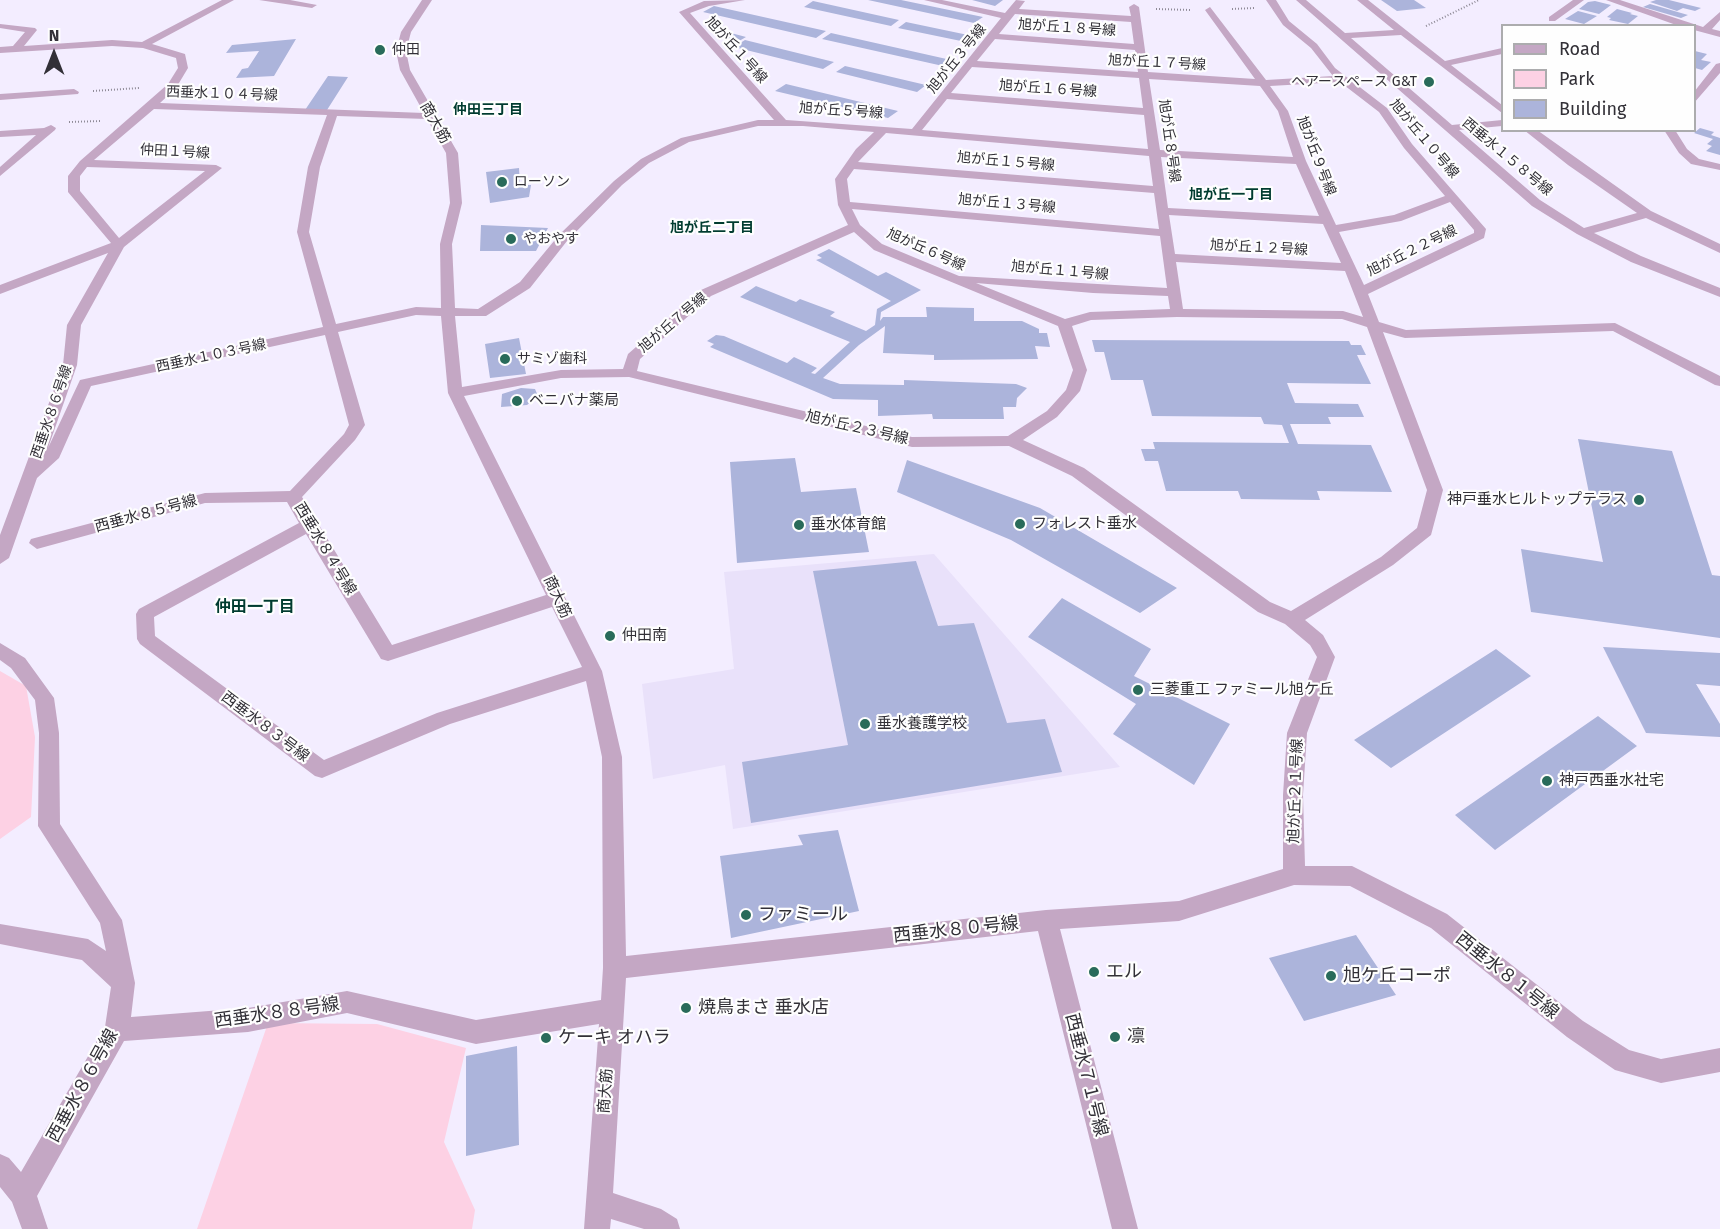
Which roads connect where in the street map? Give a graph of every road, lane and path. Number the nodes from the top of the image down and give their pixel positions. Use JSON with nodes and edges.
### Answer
{"nodes":[{"id":1,"x":264,"y":0,"type":"edge"},
{"id":2,"x":427,"y":0,"type":"edge"},
{"id":3,"x":740,"y":0,"type":"edge"},
{"id":4,"x":929,"y":0,"type":"edge"},
{"id":5,"x":1301,"y":0,"type":"edge"},
{"id":6,"x":1362,"y":0,"type":"edge"},
{"id":7,"x":1479,"y":0,"type":"edge"},
{"id":8,"x":1579,"y":0,"type":"edge"},
{"id":9,"x":1611,"y":0,"type":"edge"},
{"id":10,"x":1020,"y":1,"type":"edge"},
{"id":11,"x":221,"y":2,"type":"edge"},
{"id":12,"x":1274,"y":4,"type":"edge"},
{"id":13,"x":312,"y":5,"type":"dead end"},
{"id":14,"x":1209,"y":10,"type":"junction"},
{"id":15,"x":1135,"y":12,"type":"junction"},
{"id":16,"x":1011,"y":14,"type":"junction"},
{"id":17,"x":1720,"y":15,"type":"edge"},
{"id":18,"x":1660,"y":16,"type":"junction"},
{"id":19,"x":1557,"y":21,"type":"dead end"},
{"id":20,"x":1652,"y":24,"type":"edge"},
{"id":21,"x":1684,"y":24,"type":"edge"},
{"id":22,"x":2,"y":26,"type":"dead end"},
{"id":23,"x":1696,"y":27,"type":"edge"},
{"id":24,"x":1705,"y":30,"type":"junction"},
{"id":25,"x":1406,"y":34,"type":"junction"},
{"id":26,"x":1720,"y":34,"type":"edge"},
{"id":27,"x":993,"y":36,"type":"junction"},
{"id":28,"x":1343,"y":36,"type":"junction"},
{"id":29,"x":144,"y":45,"type":"junction"},
{"id":30,"x":1140,"y":47,"type":"junction"},
{"id":31,"x":16,"y":49,"type":"junction"},
{"id":32,"x":0,"y":50,"type":"edge"},
{"id":33,"x":1501,"y":51,"type":"edge"},
{"id":34,"x":970,"y":64,"type":"junction"},
{"id":35,"x":1444,"y":64,"type":"junction"},
{"id":36,"x":1720,"y":66,"type":"edge"},
{"id":37,"x":1145,"y":77,"type":"junction"},
{"id":38,"x":1342,"y":79,"type":"junction"},
{"id":39,"x":1264,"y":83,"type":"junction"},
{"id":40,"x":172,"y":86,"type":"junction"},
{"id":41,"x":74,"y":92,"type":"joint"},
{"id":42,"x":944,"y":96,"type":"junction"},
{"id":43,"x":0,"y":97,"type":"edge"},
{"id":44,"x":1696,"y":99,"type":"edge"},
{"id":45,"x":151,"y":106,"type":"junction"},
{"id":46,"x":1501,"y":108,"type":"edge"},
{"id":47,"x":1150,"y":112,"type":"junction"},
{"id":48,"x":333,"y":113,"type":"junction"},
{"id":49,"x":431,"y":116,"type":"junction"},
{"id":50,"x":57,"y":123,"type":"dead end"},
{"id":51,"x":783,"y":123,"type":"junction"},
{"id":52,"x":1501,"y":123,"type":"edge"},
{"id":53,"x":1450,"y":128,"type":"junction"},
{"id":54,"x":884,"y":129,"type":"junction"},
{"id":55,"x":47,"y":130,"type":"junction"},
{"id":56,"x":1532,"y":132,"type":"edge"},
{"id":57,"x":1673,"y":132,"type":"edge"},
{"id":58,"x":914,"y":133,"type":"junction"},
{"id":59,"x":0,"y":134,"type":"edge"},
{"id":60,"x":1156,"y":153,"type":"junction"},
{"id":61,"x":1300,"y":161,"type":"junction"},
{"id":62,"x":84,"y":163,"type":"junction"},
{"id":63,"x":849,"y":165,"type":"junction"},
{"id":64,"x":1720,"y":167,"type":"edge"},
{"id":65,"x":0,"y":173,"type":"edge"},
{"id":66,"x":1161,"y":189,"type":"junction"},
{"id":67,"x":1452,"y":197,"type":"junction"},
{"id":68,"x":844,"y":205,"type":"junction"},
{"id":69,"x":1163,"y":211,"type":"junction"},
{"id":70,"x":1647,"y":214,"type":"junction"},
{"id":71,"x":1328,"y":225,"type":"junction"},
{"id":72,"x":855,"y":227,"type":"junction"},
{"id":73,"x":1589,"y":230,"type":"dead end"},
{"id":74,"x":1166,"y":233,"type":"junction"},
{"id":75,"x":118,"y":245,"type":"junction"},
{"id":76,"x":1720,"y":249,"type":"edge"},
{"id":77,"x":1170,"y":258,"type":"junction"},
{"id":78,"x":1347,"y":267,"type":"junction"},
{"id":79,"x":945,"y":276,"type":"junction"},
{"id":80,"x":0,"y":290,"type":"edge"},
{"id":81,"x":1174,"y":292,"type":"junction"},
{"id":82,"x":1361,"y":292,"type":"junction"},
{"id":83,"x":1720,"y":293,"type":"edge"},
{"id":84,"x":448,"y":313,"type":"junction"},
{"id":85,"x":1177,"y":314,"type":"junction"},
{"id":86,"x":1064,"y":324,"type":"junction"},
{"id":87,"x":1374,"y":325,"type":"junction"},
{"id":88,"x":330,"y":330,"type":"junction"},
{"id":89,"x":629,"y":373,"type":"junction"},
{"id":90,"x":1720,"y":382,"type":"edge"},
{"id":91,"x":455,"y":393,"type":"junction"},
{"id":92,"x":1011,"y":441,"type":"junction"},
{"id":93,"x":28,"y":477,"type":"junction"},
{"id":94,"x":294,"y":496,"type":"junction"},
{"id":95,"x":309,"y":525,"type":"junction"},
{"id":96,"x":37,"y":543,"type":"dead end"},
{"id":97,"x":0,"y":558,"type":"edge"},
{"id":98,"x":558,"y":598,"type":"junction"},
{"id":99,"x":1291,"y":619,"type":"junction"},
{"id":100,"x":0,"y":650,"type":"edge"},
{"id":101,"x":592,"y":671,"type":"junction"},
{"id":102,"x":1294,"y":875,"type":"junction"},
{"id":103,"x":1046,"y":920,"type":"junction"},
{"id":104,"x":0,"y":934,"type":"edge"},
{"id":105,"x":615,"y":969,"type":"junction"},
{"id":106,"x":123,"y":983,"type":"junction"},
{"id":107,"x":612,"y":1011,"type":"junction"},
{"id":108,"x":117,"y":1030,"type":"junction"},
{"id":109,"x":1720,"y":1060,"type":"edge"},
{"id":110,"x":0,"y":1167,"type":"edge"},
{"id":111,"x":23,"y":1194,"type":"junction"},
{"id":112,"x":599,"y":1202,"type":"junction"},
{"id":113,"x":35,"y":1229,"type":"edge"},
{"id":114,"x":597,"y":1229,"type":"edge"},
{"id":115,"x":667,"y":1229,"type":"edge"},
{"id":116,"x":1125,"y":1229,"type":"edge"}],
"edges":[{"from":1,"to":13,"type":"street"},
{"from":2,"to":49,"type":"street","name":"商大筋"},
{"from":3,"to":51,"type":"street","name":"旭が丘１号線"},
{"from":4,"to":16,"type":"street"},
{"from":5,"to":28,"type":"street","name":"西垂水１５８号線"},
{"from":6,"to":25,"type":"street"},
{"from":7,"to":25,"type":"path"},
{"from":8,"to":19,"type":"street"},
{"from":9,"to":18,"type":"street"},
{"from":10,"to":16,"type":"street","name":"旭が丘３号線"},
{"from":11,"to":29,"type":"street"},
{"from":12,"to":14,"type":"path"},
{"from":12,"to":38,"type":"street","name":"旭が丘１０号線"},
{"from":14,"to":15,"type":"path"},
{"from":14,"to":39,"type":"street","name":"旭が丘９号線"},
{"from":15,"to":16,"type":"street"},
{"from":15,"to":30,"type":"street","name":"旭が丘８号線"},
{"from":16,"to":27,"type":"street","name":"旭が丘３号線"},
{"from":17,"to":24,"type":"street"},
{"from":18,"to":20,"type":"street"},
{"from":18,"to":21,"type":"street"},
{"from":22,"to":31,"type":"street"},
{"from":23,"to":24,"type":"street"},
{"from":24,"to":26,"type":"street"},
{"from":25,"to":28,"type":"street"},
{"from":25,"to":35,"type":"street"},
{"from":27,"to":30,"type":"street","name":"旭が丘１８号線"},
{"from":27,"to":34,"type":"street","name":"旭が丘３号線"},
{"from":28,"to":53,"type":"street","name":"西垂水１５８号線"},
{"from":29,"to":31,"type":"street","name":"西垂水１０４号線"},
{"from":29,"to":40,"type":"street","name":"西垂水１０４号線"},
{"from":30,"to":37,"type":"street","name":"旭が丘８号線"},
{"from":31,"to":32,"type":"street","name":"西垂水１０４号線"},
{"from":33,"to":35,"type":"street"},
{"from":34,"to":37,"type":"street","name":"旭が丘１７号線"},
{"from":34,"to":42,"type":"street","name":"旭が丘３号線"},
{"from":35,"to":46,"type":"street"},
{"from":36,"to":44,"type":"street"},
{"from":37,"to":39,"type":"street","name":"旭が丘１７号線"},
{"from":37,"to":47,"type":"street","name":"旭が丘８号線"},
{"from":38,"to":39,"type":"street","name":"旭が丘１７号線"},
{"from":38,"to":67,"type":"street","name":"旭が丘１０号線"},
{"from":39,"to":61,"type":"street","name":"旭が丘９号線"},
{"from":40,"to":41,"type":"path"},
{"from":40,"to":45,"type":"street","name":"西垂水１０４号線"},
{"from":41,"to":43,"type":"street"},
{"from":42,"to":47,"type":"street","name":"旭が丘１６号線"},
{"from":42,"to":58,"type":"street","name":"旭が丘３号線"},
{"from":45,"to":48,"type":"street","name":"西垂水１０４号線"},
{"from":45,"to":62,"type":"street"},
{"from":47,"to":60,"type":"street","name":"旭が丘８号線"},
{"from":48,"to":49,"type":"street","name":"西垂水１０４号線"},
{"from":48,"to":88,"type":"street","name":"西垂水８４号線"},
{"from":49,"to":84,"type":"street","name":"商大筋"},
{"from":50,"to":55,"type":"street"},
{"from":51,"to":54,"type":"street","name":"旭が丘５号線"},
{"from":51,"to":84,"type":"street","name":"旭が丘５号線"},
{"from":52,"to":53,"type":"street"},
{"from":53,"to":83,"type":"street","name":"西垂水１５８号線"},
{"from":54,"to":58,"type":"street","name":"旭が丘５号線"},
{"from":54,"to":63,"type":"street"},
{"from":55,"to":59,"type":"street"},
{"from":55,"to":65,"type":"street"},
{"from":56,"to":70,"type":"street"},
{"from":57,"to":64,"type":"street"},
{"from":58,"to":60,"type":"street","name":"旭が丘５号線"},
{"from":60,"to":61,"type":"street","name":"旭が丘５号線"},
{"from":60,"to":66,"type":"street","name":"旭が丘８号線"},
{"from":61,"to":71,"type":"street","name":"旭が丘９号線"},
{"from":62,"to":75,"type":"street"},
{"from":62,"to":75,"type":"street","name":"仲田１号線"},
{"from":63,"to":66,"type":"street","name":"旭が丘１５号線"},
{"from":63,"to":68,"type":"street","name":"旭が丘６号線"},
{"from":66,"to":69,"type":"street","name":"旭が丘８号線"},
{"from":67,"to":71,"type":"street"},
{"from":67,"to":82,"type":"street","name":"旭が丘２２号線"},
{"from":68,"to":72,"type":"street","name":"旭が丘６号線"},
{"from":68,"to":74,"type":"street","name":"旭が丘１３号線"},
{"from":69,"to":71,"type":"street"},
{"from":69,"to":74,"type":"street","name":"旭が丘８号線"},
{"from":70,"to":73,"type":"street"},
{"from":70,"to":76,"type":"street"},
{"from":71,"to":78,"type":"street","name":"旭が丘９号線"},
{"from":72,"to":79,"type":"street","name":"旭が丘６号線"},
{"from":72,"to":89,"type":"street","name":"旭が丘７号線"},
{"from":74,"to":77,"type":"street","name":"旭が丘８号線"},
{"from":75,"to":80,"type":"street"},
{"from":75,"to":93,"type":"street","name":"西垂水８６号線"},
{"from":77,"to":78,"type":"street","name":"旭が丘１２号線"},
{"from":77,"to":81,"type":"street","name":"旭が丘８号線"},
{"from":78,"to":82,"type":"street","name":"旭が丘９号線"},
{"from":79,"to":81,"type":"street","name":"旭が丘１１号線"},
{"from":79,"to":86,"type":"street","name":"旭が丘６号線"},
{"from":81,"to":85,"type":"street","name":"旭が丘８号線"},
{"from":82,"to":87,"type":"street","name":"旭が丘９号線"},
{"from":84,"to":88,"type":"street","name":"西垂水１０３号線"},
{"from":84,"to":91,"type":"street","name":"商大筋"},
{"from":85,"to":86,"type":"street"},
{"from":85,"to":87,"type":"street"},
{"from":86,"to":92,"type":"street"},
{"from":87,"to":90,"type":"street"},
{"from":87,"to":99,"type":"street","name":"旭が丘９号線"},
{"from":88,"to":93,"type":"street","name":"西垂水１０３号線"},
{"from":88,"to":94,"type":"street","name":"西垂水８４号線"},
{"from":89,"to":91,"type":"street"},
{"from":89,"to":92,"type":"street","name":"旭が丘２３号線"},
{"from":91,"to":98,"type":"street","name":"商大筋"},
{"from":92,"to":99,"type":"street","name":"旭が丘２１号線"},
{"from":93,"to":97,"type":"street","name":"西垂水８６号線"},
{"from":94,"to":95,"type":"street","name":"西垂水８４号線"},
{"from":94,"to":96,"type":"street","name":"西垂水８５号線"},
{"from":95,"to":98,"type":"street","name":"西垂水８４号線"},
{"from":95,"to":101,"type":"street","name":"西垂水８３号線"},
{"from":98,"to":101,"type":"street","name":"商大筋"},
{"from":99,"to":102,"type":"street","name":"旭が丘２１号線"},
{"from":100,"to":106,"type":"street","name":"西垂水８６号線"},
{"from":101,"to":105,"type":"street","name":"商大筋"},
{"from":102,"to":103,"type":"street","name":"西垂水８０号線"},
{"from":102,"to":109,"type":"street","name":"西垂水８１号線"},
{"from":103,"to":105,"type":"street","name":"西垂水８０号線"},
{"from":103,"to":116,"type":"street","name":"西垂水７１号線"},
{"from":104,"to":106,"type":"street"},
{"from":105,"to":107,"type":"street","name":"商大筋"},
{"from":106,"to":108,"type":"street","name":"西垂水８６号線"},
{"from":107,"to":108,"type":"street","name":"西垂水８８号線"},
{"from":107,"to":112,"type":"street","name":"商大筋"},
{"from":108,"to":111,"type":"street","name":"西垂水８６号線"},
{"from":110,"to":111,"type":"street"},
{"from":111,"to":113,"type":"street"},
{"from":112,"to":114,"type":"street","name":"商大筋"},
{"from":112,"to":115,"type":"street"}]}
